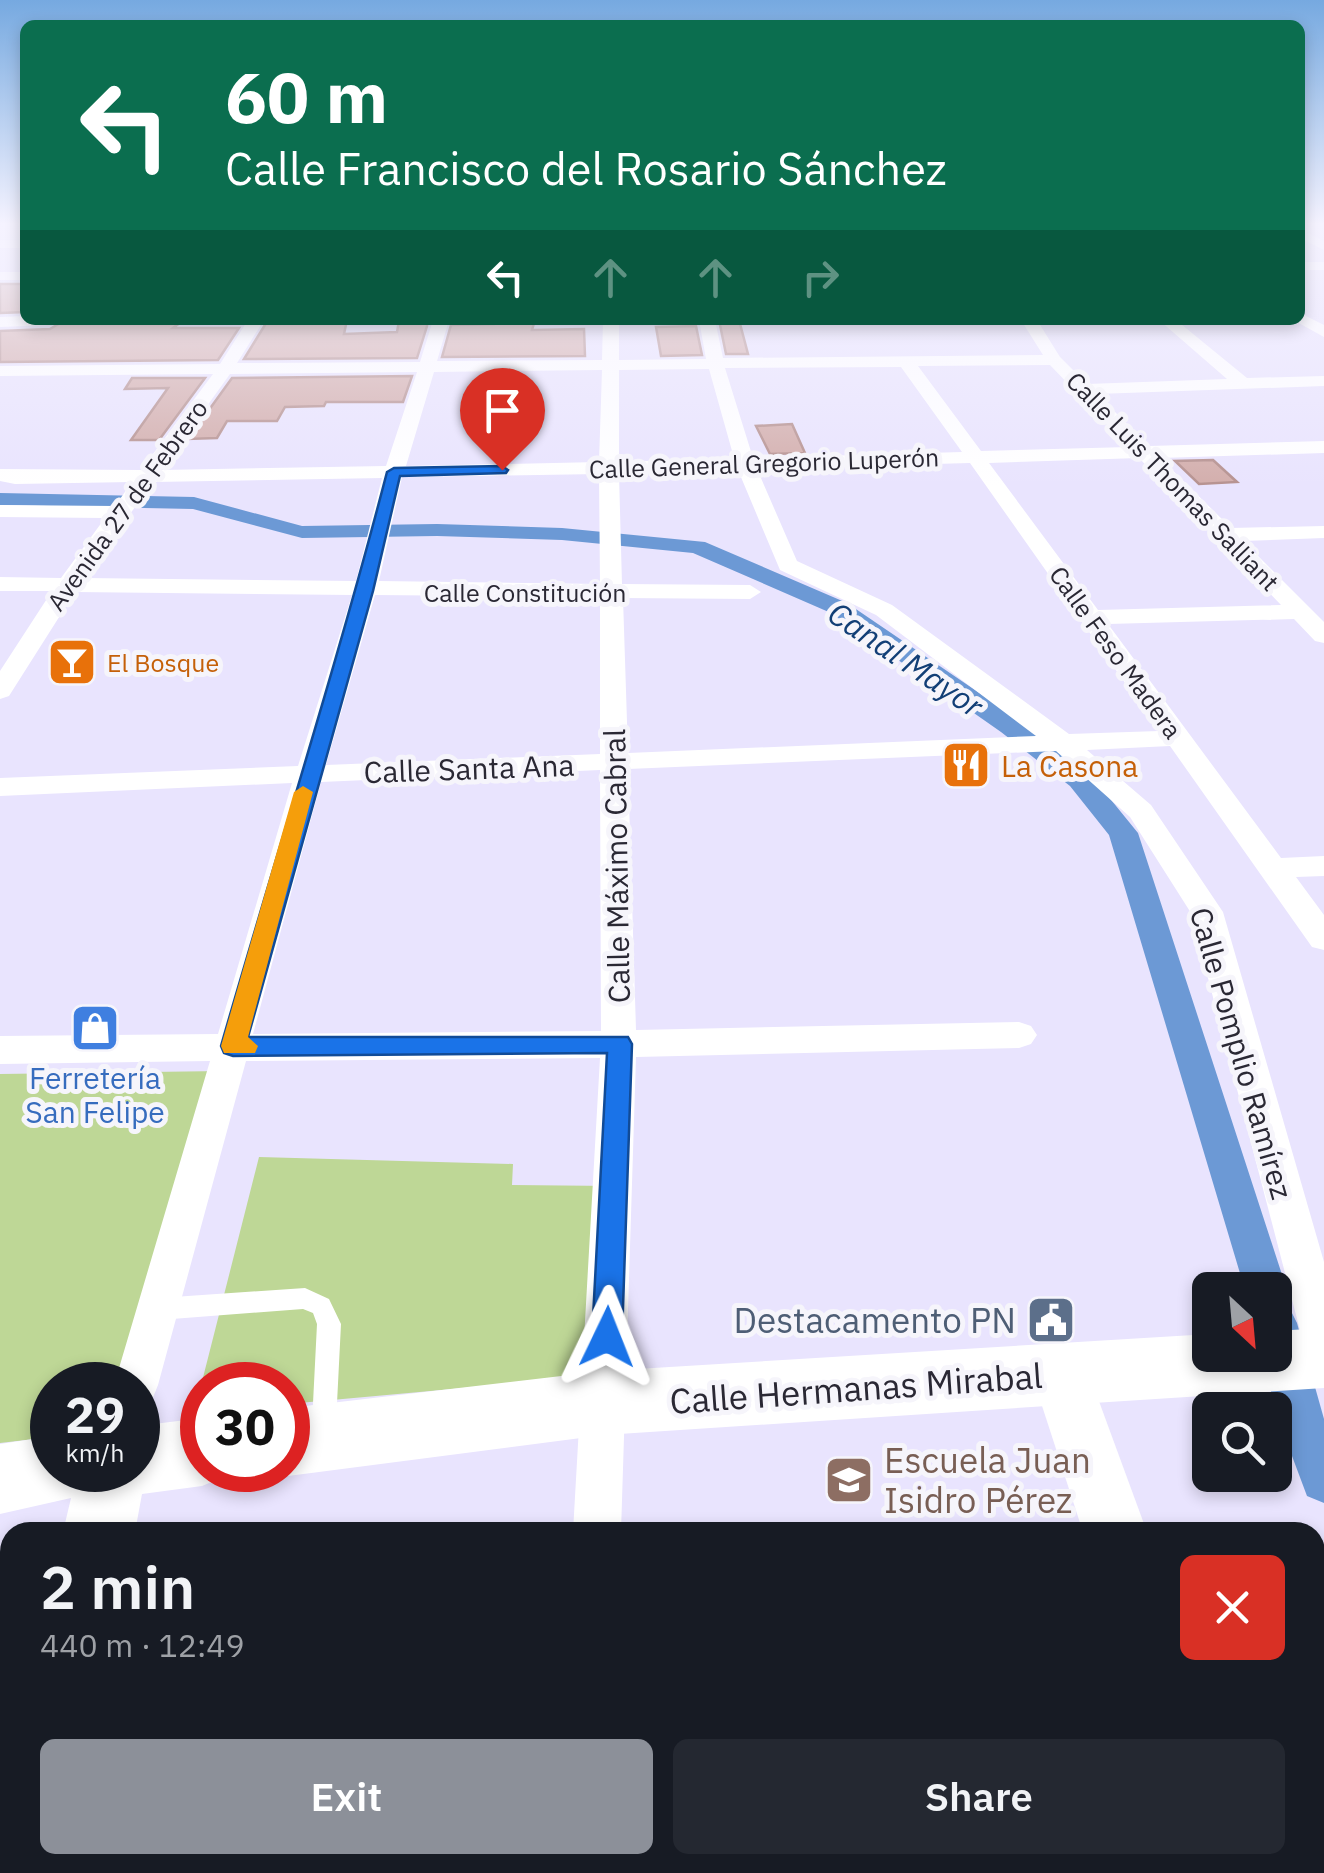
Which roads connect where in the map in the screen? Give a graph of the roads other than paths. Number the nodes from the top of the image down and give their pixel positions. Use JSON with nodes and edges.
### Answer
{"nodes":[{"id":1,"x":26,"y":325,"type":"edge"},
{"id":2,"x":253,"y":325,"type":"edge"},
{"id":3,"x":440,"y":325,"type":"edge"},
{"id":4,"x":610,"y":325,"type":"edge"},
{"id":5,"x":708,"y":325,"type":"edge"},
{"id":6,"x":1033,"y":325,"type":"edge"},
{"id":7,"x":1172,"y":325,"type":"edge"},
{"id":8,"x":10,"y":344,"type":"dead end"},
{"id":9,"x":1054,"y":360,"type":"junction"},
{"id":10,"x":908,"y":364,"type":"junction"},
{"id":11,"x":608,"y":365,"type":"junction"},
{"id":12,"x":714,"y":365,"type":"junction"},
{"id":13,"x":430,"y":366,"type":"junction"},
{"id":14,"x":225,"y":368,"type":"junction"},
{"id":15,"x":0,"y":372,"type":"edge"},
{"id":16,"x":1324,"y":382,"type":"edge"},
{"id":17,"x":1244,"y":386,"type":"junction"},
{"id":18,"x":1086,"y":390,"type":"junction"},
{"id":19,"x":1324,"y":448,"type":"edge"},
{"id":20,"x":1147,"y":454,"type":"junction"},
{"id":21,"x":977,"y":457,"type":"junction"},
{"id":22,"x":745,"y":463,"type":"junction"},
{"id":23,"x":609,"y":468,"type":"junction"},
{"id":24,"x":394,"y":472,"type":"junction"},
{"id":25,"x":0,"y":474,"type":"edge"},
{"id":26,"x":141,"y":481,"type":"junction"},
{"id":27,"x":0,"y":511,"type":"edge"},
{"id":28,"x":120,"y":511,"type":"junction"},
{"id":29,"x":1324,"y":532,"type":"edge"},
{"id":30,"x":1226,"y":535,"type":"junction"},
{"id":31,"x":0,"y":584,"type":"edge"},
{"id":32,"x":68,"y":584,"type":"junction"},
{"id":33,"x":364,"y":591,"type":"junction"},
{"id":34,"x":612,"y":592,"type":"junction"},
{"id":35,"x":750,"y":592,"type":"dead end"},
{"id":36,"x":1300,"y":612,"type":"junction"},
{"id":37,"x":1090,"y":617,"type":"junction"},
{"id":38,"x":1324,"y":636,"type":"edge"},
{"id":39,"x":0,"y":691,"type":"edge"},
{"id":40,"x":1178,"y":738,"type":"junction"},
{"id":41,"x":1057,"y":744,"type":"junction"},
{"id":42,"x":614,"y":764,"type":"junction"},
{"id":43,"x":308,"y":774,"type":"junction"},
{"id":44,"x":0,"y":787,"type":"edge"},
{"id":45,"x":1324,"y":866,"type":"edge"},
{"id":46,"x":1275,"y":868,"type":"junction"},
{"id":47,"x":1324,"y":939,"type":"edge"},
{"id":48,"x":1019,"y":1035,"type":"dead end"},
{"id":49,"x":620,"y":1044,"type":"junction"},
{"id":50,"x":233,"y":1046,"type":"junction"},
{"id":51,"x":0,"y":1050,"type":"edge"},
{"id":52,"x":158,"y":1309,"type":"junction"},
{"id":53,"x":1301,"y":1355,"type":"edge"},
{"id":54,"x":143,"y":1362,"type":"edge"},
{"id":55,"x":1061,"y":1375,"type":"junction"},
{"id":56,"x":604,"y":1403,"type":"junction"},
{"id":57,"x":310,"y":1416,"type":"edge"},
{"id":58,"x":310,"y":1439,"type":"edge"},
{"id":59,"x":30,"y":1474,"type":"edge"},
{"id":60,"x":0,"y":1479,"type":"edge"},
{"id":61,"x":107,"y":1492,"type":"edge"},
{"id":62,"x":101,"y":1522,"type":"edge"},
{"id":63,"x":598,"y":1522,"type":"edge"},
{"id":64,"x":1112,"y":1522,"type":"edge"}],
"edges":[{"from":1,"to":8,"type":"street"},
{"from":2,"to":14,"type":"street","name":"Avenida 27 de Febrero"},
{"from":3,"to":13,"type":"street"},
{"from":4,"to":11,"type":"street","name":"Calle Máximo Cabral"},
{"from":5,"to":12,"type":"street","name":"Calle Pomplio Ramírez"},
{"from":6,"to":9,"type":"street","name":"Calle Luis Thomas Salliant"},
{"from":7,"to":17,"type":"street"},
{"from":9,"to":10,"type":"street"},
{"from":9,"to":18,"type":"street","name":"Calle Luis Thomas Salliant"},
{"from":10,"to":12,"type":"street"},
{"from":10,"to":21,"type":"street","name":"Calle Feso Madera"},
{"from":11,"to":12,"type":"street"},
{"from":11,"to":13,"type":"street"},
{"from":11,"to":23,"type":"street","name":"Calle Máximo Cabral"},
{"from":12,"to":22,"type":"street","name":"Calle Pomplio Ramírez"},
{"from":13,"to":14,"type":"street"},
{"from":13,"to":24,"type":"street"},
{"from":14,"to":15,"type":"street"},
{"from":14,"to":26,"type":"street","name":"Avenida 27 de Febrero"},
{"from":16,"to":17,"type":"street"},
{"from":17,"to":18,"type":"street"},
{"from":18,"to":20,"type":"street","name":"Calle Luis Thomas Salliant"},
{"from":19,"to":20,"type":"street","name":"Calle General Gregorio Luperón"},
{"from":20,"to":21,"type":"street","name":"Calle General Gregorio Luperón"},
{"from":20,"to":30,"type":"street","name":"Calle Luis Thomas Salliant"},
{"from":21,"to":22,"type":"street","name":"Calle General Gregorio Luperón"},
{"from":21,"to":37,"type":"street","name":"Calle Feso Madera"},
{"from":22,"to":23,"type":"street","name":"Calle General Gregorio Luperón"},
{"from":22,"to":41,"type":"street","name":"Calle Pomplio Ramírez"},
{"from":23,"to":24,"type":"street","name":"Calle General Gregorio Luperón"},
{"from":23,"to":34,"type":"street","name":"Calle Máximo Cabral"},
{"from":24,"to":26,"type":"street","name":"Calle General Gregorio Luperón"},
{"from":24,"to":33,"type":"street"},
{"from":25,"to":26,"type":"street","name":"Calle General Gregorio Luperón"},
{"from":26,"to":28,"type":"street","name":"Avenida 27 de Febrero"},
{"from":27,"to":28,"type":"street"},
{"from":28,"to":32,"type":"street","name":"Avenida 27 de Febrero"},
{"from":29,"to":30,"type":"street"},
{"from":30,"to":36,"type":"street","name":"Calle Luis Thomas Salliant"},
{"from":31,"to":32,"type":"street","name":"Calle Constitución"},
{"from":32,"to":33,"type":"street","name":"Calle Constitución"},
{"from":32,"to":39,"type":"street","name":"Avenida 27 de Febrero"},
{"from":33,"to":34,"type":"street","name":"Calle Constitución"},
{"from":33,"to":43,"type":"street"},
{"from":34,"to":35,"type":"street","name":"Calle Constitución"},
{"from":34,"to":42,"type":"street","name":"Calle Máximo Cabral"},
{"from":36,"to":37,"type":"street"},
{"from":36,"to":38,"type":"street","name":"Calle Luis Thomas Salliant"},
{"from":37,"to":40,"type":"street","name":"Calle Feso Madera"},
{"from":40,"to":41,"type":"street","name":"Calle Santa Ana"},
{"from":40,"to":46,"type":"street","name":"Calle Feso Madera"},
{"from":41,"to":42,"type":"street","name":"Calle Santa Ana"},
{"from":41,"to":53,"type":"street","name":"Calle Pomplio Ramírez"},
{"from":42,"to":43,"type":"street","name":"Calle Santa Ana"},
{"from":42,"to":49,"type":"street","name":"Calle Máximo Cabral"},
{"from":43,"to":44,"type":"street","name":"Calle Santa Ana"},
{"from":43,"to":50,"type":"street"},
{"from":45,"to":46,"type":"street"},
{"from":46,"to":47,"type":"street","name":"Calle Feso Madera"},
{"from":48,"to":49,"type":"street"},
{"from":49,"to":50,"type":"street"},
{"from":49,"to":56,"type":"street","name":"Calle Máximo Cabral"},
{"from":50,"to":51,"type":"street"},
{"from":50,"to":52,"type":"street"},
{"from":52,"to":54,"type":"street"},
{"from":52,"to":57,"type":"lane"},
{"from":53,"to":55,"type":"main road","name":"Calle Hermanas Mirabal"},
{"from":55,"to":56,"type":"main road","name":"Calle Hermanas Mirabal"},
{"from":55,"to":64,"type":"street"},
{"from":56,"to":58,"type":"main road","name":"Calle Hermanas Mirabal"},
{"from":56,"to":63,"type":"street","name":"Calle Máximo Cabral"},
{"from":59,"to":60,"type":"main road"},
{"from":61,"to":62,"type":"main road"}]}
